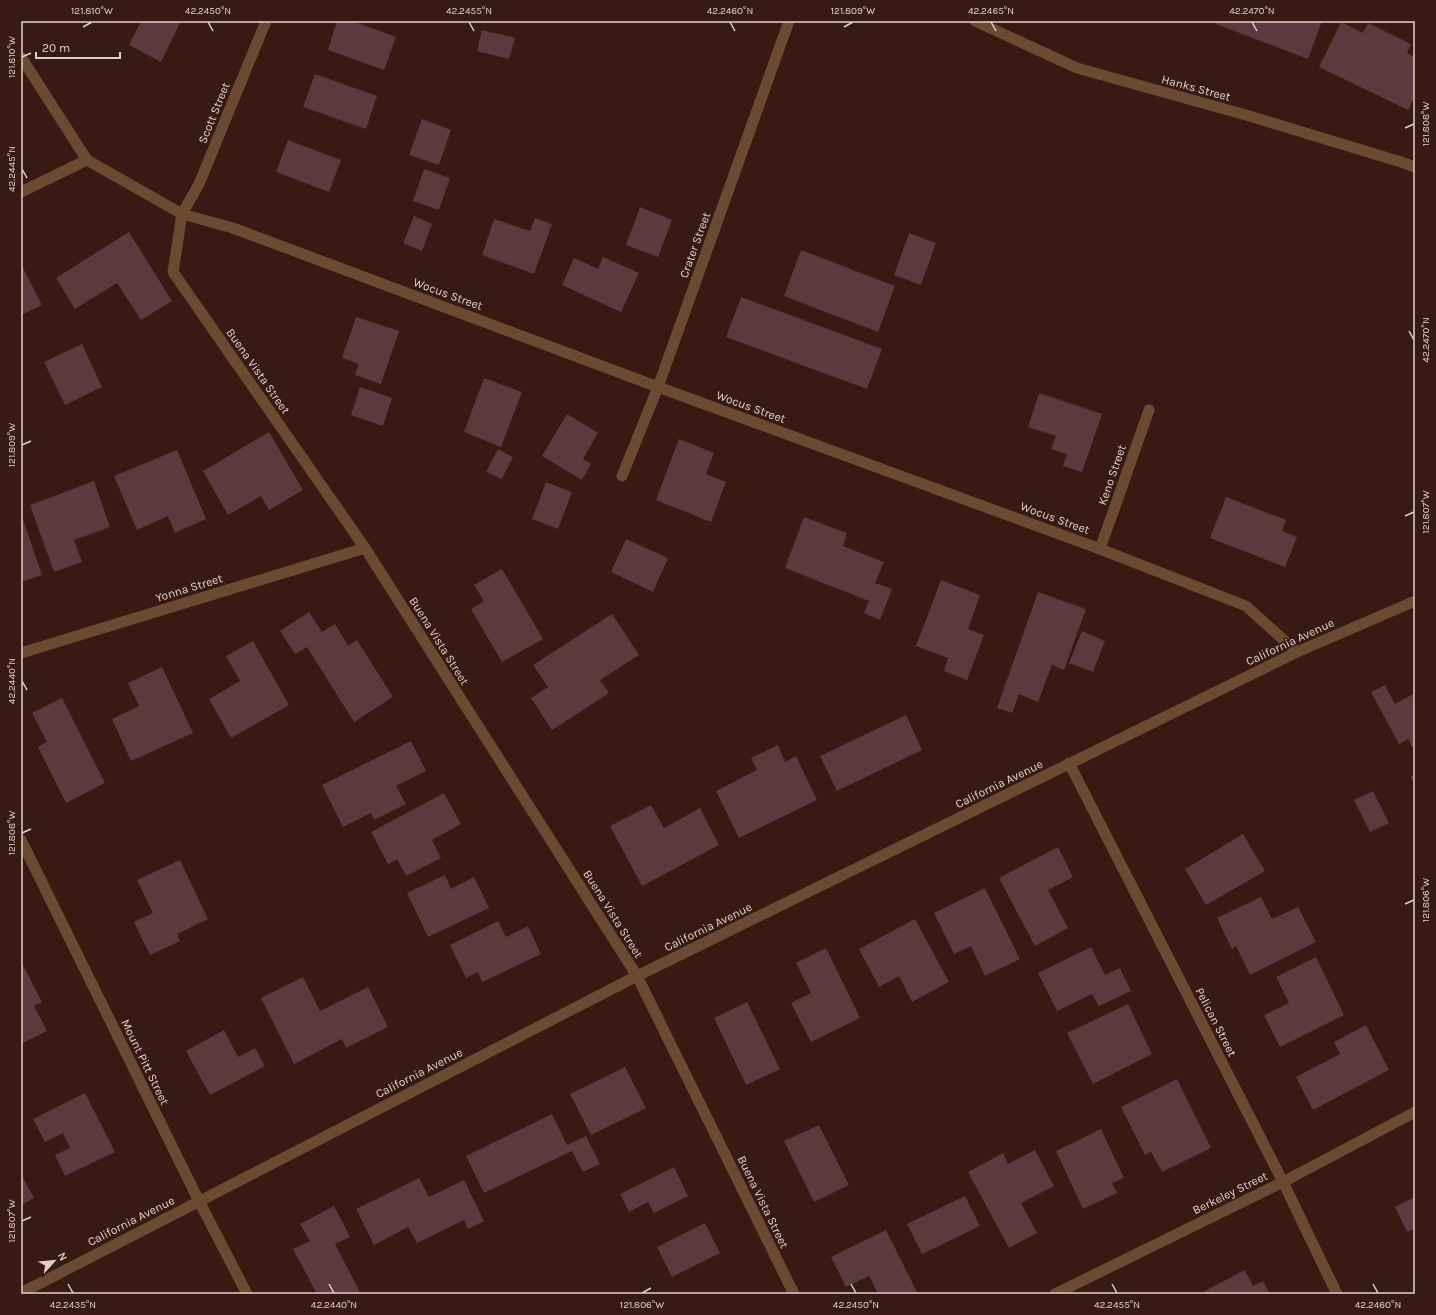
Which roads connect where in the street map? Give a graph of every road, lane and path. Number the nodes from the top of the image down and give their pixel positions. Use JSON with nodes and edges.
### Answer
{"nodes":[{"id":1,"x":266,"y":21,"type":"edge"},
{"id":2,"x":789,"y":21,"type":"edge"},
{"id":3,"x":975,"y":21,"type":"edge"},
{"id":4,"x":21,"y":57,"type":"edge"},
{"id":5,"x":88,"y":160,"type":"junction"},
{"id":6,"x":1415,"y":167,"type":"edge"},
{"id":7,"x":21,"y":192,"type":"edge"},
{"id":8,"x":182,"y":214,"type":"junction"},
{"id":9,"x":658,"y":386,"type":"junction"},
{"id":10,"x":1149,"y":410,"type":"dead end"},
{"id":11,"x":622,"y":476,"type":"dead end"},
{"id":12,"x":365,"y":548,"type":"junction"},
{"id":13,"x":1100,"y":549,"type":"junction"},
{"id":14,"x":1415,"y":601,"type":"edge"},
{"id":15,"x":1296,"y":652,"type":"junction"},
{"id":16,"x":21,"y":653,"type":"edge"},
{"id":17,"x":1069,"y":763,"type":"junction"},
{"id":18,"x":21,"y":840,"type":"edge"},
{"id":19,"x":637,"y":976,"type":"junction"},
{"id":20,"x":1415,"y":1112,"type":"edge"},
{"id":21,"x":1283,"y":1182,"type":"junction"},
{"id":22,"x":199,"y":1201,"type":"junction"},
{"id":23,"x":21,"y":1293,"type":"edge"},
{"id":24,"x":247,"y":1294,"type":"edge"},
{"id":25,"x":794,"y":1294,"type":"edge"},
{"id":26,"x":1056,"y":1294,"type":"edge"},
{"id":27,"x":1337,"y":1294,"type":"edge"}],
"edges":[{"from":1,"to":8,"type":"street","name":"Scott Street"},
{"from":2,"to":9,"type":"street","name":"Crater Street"},
{"from":3,"to":6,"type":"street","name":"Hanks Street"},
{"from":4,"to":5,"type":"street"},
{"from":5,"to":7,"type":"street"},
{"from":5,"to":8,"type":"street"},
{"from":8,"to":9,"type":"street","name":"Wocus Street"},
{"from":8,"to":12,"type":"street","name":"Buena Vista Street"},
{"from":9,"to":11,"type":"street","name":"Crater Street"},
{"from":9,"to":13,"type":"street","name":"Wocus Street"},
{"from":10,"to":13,"type":"street","name":"Keno Street"},
{"from":12,"to":16,"type":"street","name":"Yonna Street"},
{"from":12,"to":19,"type":"street","name":"Buena Vista Street"},
{"from":13,"to":15,"type":"street","name":"Wocus Street"},
{"from":14,"to":15,"type":"street","name":"California Avenue"},
{"from":15,"to":17,"type":"street","name":"California Avenue"},
{"from":17,"to":19,"type":"street","name":"California Avenue"},
{"from":17,"to":21,"type":"street","name":"Pelican Street"},
{"from":18,"to":22,"type":"street","name":"Mount Pitt Street"},
{"from":19,"to":22,"type":"street","name":"California Avenue"},
{"from":19,"to":25,"type":"street","name":"Buena Vista Street"},
{"from":20,"to":21,"type":"street","name":"Berkeley Street"},
{"from":21,"to":26,"type":"street","name":"Berkeley Street"},
{"from":21,"to":27,"type":"street","name":"Pelican Street"},
{"from":22,"to":23,"type":"street","name":"California Avenue"},
{"from":22,"to":24,"type":"street","name":"Mount Pitt Street"}]}
